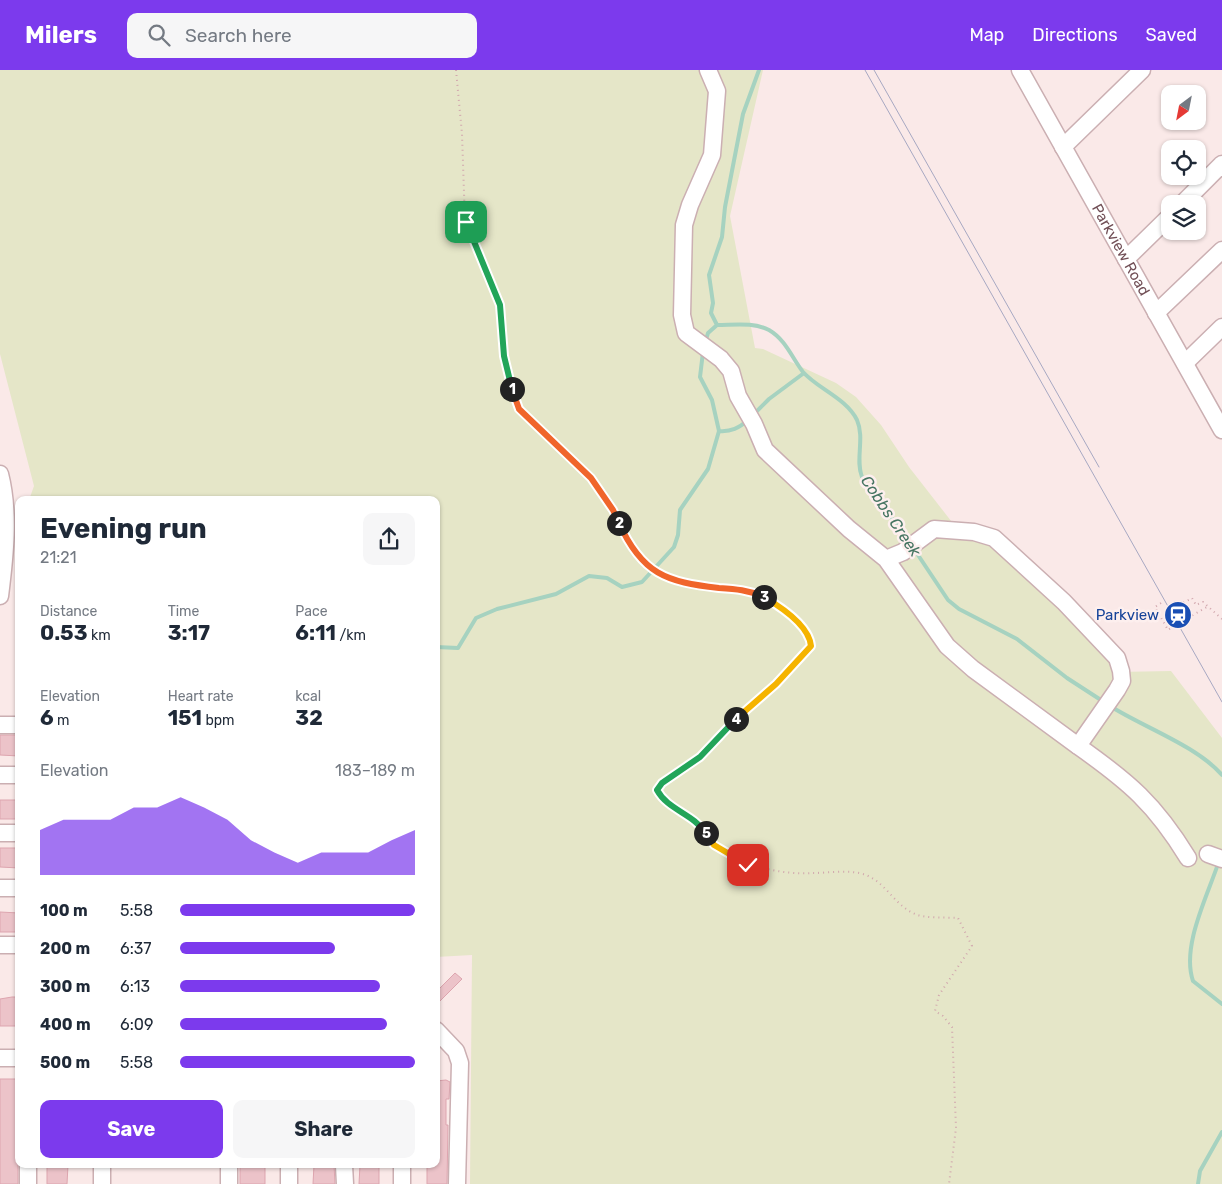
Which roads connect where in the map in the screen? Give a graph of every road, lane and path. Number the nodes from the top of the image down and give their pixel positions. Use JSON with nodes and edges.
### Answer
{"nodes":[{"id":1,"x":456,"y":70,"type":"edge"},
{"id":2,"x":708,"y":70,"type":"edge"},
{"id":3,"x":1020,"y":70,"type":"edge"},
{"id":4,"x":1142,"y":70,"type":"edge"},
{"id":5,"x":1063,"y":147,"type":"junction"},
{"id":6,"x":1222,"y":164,"type":"edge"},
{"id":7,"x":1191,"y":195,"type":"edge"},
{"id":8,"x":1161,"y":225,"type":"edge"},
{"id":9,"x":1222,"y":250,"type":"edge"},
{"id":10,"x":1126,"y":259,"type":"junction"},
{"id":11,"x":1156,"y":312,"type":"junction"},
{"id":12,"x":1222,"y":327,"type":"edge"},
{"id":13,"x":1185,"y":363,"type":"junction"},
{"id":14,"x":1222,"y":430,"type":"edge"},
{"id":15,"x":0,"y":474,"type":"edge"},
{"id":16,"x":886,"y":559,"type":"junction"},
{"id":17,"x":0,"y":596,"type":"edge"},
{"id":18,"x":1161,"y":603,"type":"dead end"},
{"id":19,"x":1179,"y":605,"type":"dead end"},
{"id":20,"x":1208,"y":607,"type":"junction"},
{"id":21,"x":1222,"y":618,"type":"edge"},
{"id":22,"x":0,"y":725,"type":"edge"},
{"id":23,"x":15,"y":725,"type":"edge"},
{"id":24,"x":1078,"y":746,"type":"junction"},
{"id":25,"x":0,"y":775,"type":"edge"},
{"id":26,"x":15,"y":775,"type":"edge"},
{"id":27,"x":0,"y":833,"type":"edge"},
{"id":28,"x":15,"y":833,"type":"edge"},
{"id":29,"x":1188,"y":858,"type":"dead end"},
{"id":30,"x":0,"y":888,"type":"edge"},
{"id":31,"x":15,"y":888,"type":"edge"},
{"id":32,"x":0,"y":945,"type":"edge"},
{"id":33,"x":15,"y":945,"type":"edge"},
{"id":34,"x":440,"y":1034,"type":"edge"},
{"id":35,"x":0,"y":1058,"type":"edge"},
{"id":36,"x":15,"y":1058,"type":"edge"},
{"id":37,"x":28,"y":1168,"type":"edge"},
{"id":38,"x":102,"y":1168,"type":"edge"},
{"id":39,"x":229,"y":1168,"type":"edge"},
{"id":40,"x":289,"y":1168,"type":"edge"},
{"id":41,"x":344,"y":1168,"type":"edge"},
{"id":42,"x":402,"y":1168,"type":"edge"},
{"id":43,"x":28,"y":1184,"type":"edge"},
{"id":44,"x":102,"y":1184,"type":"edge"},
{"id":45,"x":229,"y":1184,"type":"edge"},
{"id":46,"x":289,"y":1184,"type":"edge"},
{"id":47,"x":345,"y":1184,"type":"edge"},
{"id":48,"x":402,"y":1184,"type":"edge"},
{"id":49,"x":457,"y":1184,"type":"edge"},
{"id":50,"x":949,"y":1184,"type":"edge"}],
"edges":[{"from":1,"to":50,"type":"path"},
{"from":2,"to":16,"type":"street"},
{"from":3,"to":5,"type":"street","name":"Parkview Road"},
{"from":4,"to":5,"type":"street"},
{"from":5,"to":10,"type":"street","name":"Parkview Road"},
{"from":6,"to":7,"type":"street"},
{"from":8,"to":10,"type":"street"},
{"from":9,"to":11,"type":"street"},
{"from":10,"to":11,"type":"street","name":"Parkview Road"},
{"from":11,"to":13,"type":"street","name":"Parkview Road"},
{"from":12,"to":13,"type":"street"},
{"from":13,"to":14,"type":"street","name":"Parkview Road"},
{"from":15,"to":17,"type":"street"},
{"from":16,"to":24,"type":"street"},
{"from":16,"to":24,"type":"street"},
{"from":18,"to":20,"type":"path","bridge":true},
{"from":19,"to":20,"type":"path"},
{"from":20,"to":21,"type":"path"},
{"from":22,"to":23,"type":"street"},
{"from":24,"to":29,"type":"street"},
{"from":25,"to":26,"type":"street"},
{"from":27,"to":28,"type":"street"},
{"from":30,"to":31,"type":"street"},
{"from":32,"to":33,"type":"street"},
{"from":34,"to":49,"type":"street"},
{"from":35,"to":36,"type":"street"},
{"from":37,"to":43,"type":"street"},
{"from":38,"to":44,"type":"street"},
{"from":39,"to":45,"type":"street"},
{"from":40,"to":46,"type":"street"},
{"from":41,"to":47,"type":"street"},
{"from":42,"to":48,"type":"street"}]}
